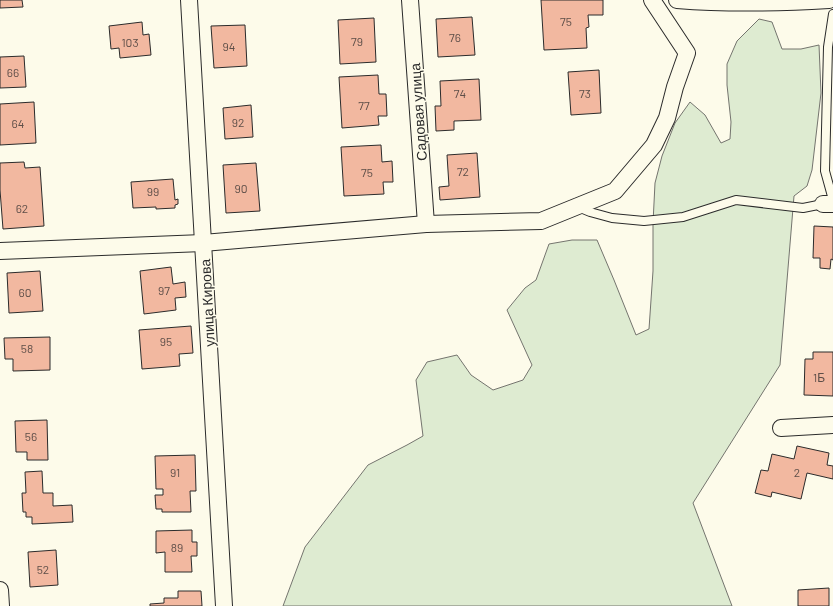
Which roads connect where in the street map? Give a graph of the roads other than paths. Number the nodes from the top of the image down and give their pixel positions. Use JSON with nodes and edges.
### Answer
{"nodes":[{"id":1,"x":189,"y":0,"type":"edge"},
{"id":2,"x":410,"y":0,"type":"edge"},
{"id":3,"x":652,"y":0,"type":"edge"},
{"id":4,"x":677,"y":0,"type":"edge"},
{"id":5,"x":829,"y":0,"type":"edge"},
{"id":6,"x":833,"y":14,"type":"edge"},
{"id":7,"x":830,"y":203,"type":"edge"},
{"id":8,"x":577,"y":207,"type":"junction"},
{"id":9,"x":426,"y":224,"type":"junction"},
{"id":10,"x":203,"y":242,"type":"junction"},
{"id":11,"x":0,"y":251,"type":"edge"},
{"id":12,"x":833,"y":425,"type":"edge"},
{"id":13,"x":781,"y":428,"type":"dead end"},
{"id":14,"x":0,"y":590,"type":"edge"},
{"id":15,"x":1,"y":606,"type":"edge"},
{"id":16,"x":224,"y":606,"type":"edge"}],
"edges":[{"from":1,"to":10,"type":"street","name":"улица Кирова"},
{"from":2,"to":9,"type":"street","name":"Садовая улица"},
{"from":3,"to":8,"type":"street"},
{"from":4,"to":5,"type":"street"},
{"from":6,"to":7,"type":"lane"},
{"from":7,"to":8,"type":"lane"},
{"from":8,"to":9,"type":"street"},
{"from":9,"to":10,"type":"street"},
{"from":10,"to":11,"type":"street"},
{"from":10,"to":16,"type":"street","name":"улица Кирова"},
{"from":12,"to":13,"type":"street"},
{"from":14,"to":15,"type":"street"}]}
